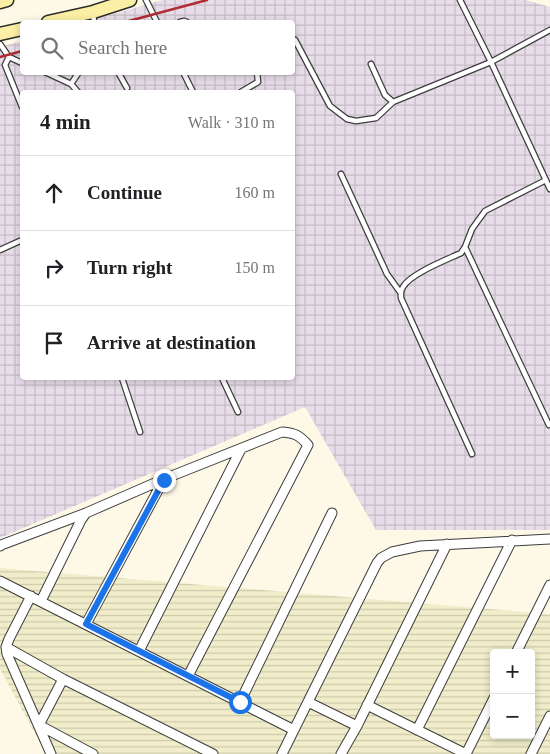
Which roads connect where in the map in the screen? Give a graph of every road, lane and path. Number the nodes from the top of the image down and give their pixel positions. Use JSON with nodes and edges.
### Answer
{"nodes":[{"id":1,"x":7,"y":0,"type":"edge"},
{"id":2,"x":130,"y":0,"type":"edge"},
{"id":3,"x":146,"y":0,"type":"edge"},
{"id":4,"x":460,"y":0,"type":"edge"},
{"id":5,"x":0,"y":2,"type":"edge"},
{"id":6,"x":93,"y":17,"type":"edge"},
{"id":7,"x":66,"y":20,"type":"edge"},
{"id":8,"x":156,"y":20,"type":"edge"},
{"id":9,"x":20,"y":29,"type":"edge"},
{"id":10,"x":550,"y":30,"type":"edge"},
{"id":11,"x":0,"y":34,"type":"edge"},
{"id":12,"x":295,"y":40,"type":"dead end"},
{"id":13,"x":0,"y":44,"type":"edge"},
{"id":14,"x":9,"y":57,"type":"junction"},
{"id":15,"x":20,"y":62,"type":"edge"},
{"id":16,"x":490,"y":62,"type":"junction"},
{"id":17,"x":371,"y":64,"type":"dead end"},
{"id":18,"x":52,"y":75,"type":"edge"},
{"id":19,"x":77,"y":75,"type":"edge"},
{"id":20,"x":120,"y":75,"type":"edge"},
{"id":21,"x":184,"y":75,"type":"edge"},
{"id":22,"x":257,"y":75,"type":"edge"},
{"id":23,"x":71,"y":84,"type":"junction"},
{"id":24,"x":127,"y":88,"type":"dead end"},
{"id":25,"x":76,"y":90,"type":"edge"},
{"id":26,"x":192,"y":90,"type":"edge"},
{"id":27,"x":244,"y":90,"type":"edge"},
{"id":28,"x":20,"y":102,"type":"edge"},
{"id":29,"x":393,"y":102,"type":"junction"},
{"id":30,"x":341,"y":174,"type":"dead end"},
{"id":31,"x":546,"y":180,"type":"junction"},
{"id":32,"x":550,"y":189,"type":"edge"},
{"id":33,"x":20,"y":241,"type":"edge"},
{"id":34,"x":465,"y":247,"type":"junction"},
{"id":35,"x":0,"y":250,"type":"edge"},
{"id":36,"x":400,"y":292,"type":"junction"},
{"id":37,"x":123,"y":380,"type":"edge"},
{"id":38,"x":223,"y":380,"type":"edge"},
{"id":39,"x":238,"y":412,"type":"dead end"},
{"id":40,"x":549,"y":426,"type":"edge"},
{"id":41,"x":140,"y":432,"type":"dead end"},
{"id":42,"x":241,"y":449,"type":"junction"},
{"id":43,"x":472,"y":454,"type":"dead end"},
{"id":44,"x":164,"y":480,"type":"junction"},
{"id":45,"x":86,"y":513,"type":"junction"},
{"id":46,"x":332,"y":513,"type":"dead end"},
{"id":47,"x":550,"y":539,"type":"edge"},
{"id":48,"x":512,"y":540,"type":"junction"},
{"id":49,"x":448,"y":544,"type":"junction"},
{"id":50,"x":0,"y":546,"type":"edge"},
{"id":51,"x":0,"y":581,"type":"edge"},
{"id":52,"x":550,"y":586,"type":"edge"},
{"id":53,"x":31,"y":596,"type":"junction"},
{"id":54,"x":41,"y":601,"type":"junction"},
{"id":55,"x":86,"y":624,"type":"junction"},
{"id":56,"x":6,"y":647,"type":"junction"},
{"id":57,"x":518,"y":649,"type":"edge"},
{"id":58,"x":139,"y":651,"type":"junction"},
{"id":59,"x":188,"y":676,"type":"junction"},
{"id":60,"x":63,"y":679,"type":"junction"},
{"id":61,"x":240,"y":702,"type":"junction"},
{"id":62,"x":308,"y":702,"type":"junction"},
{"id":63,"x":367,"y":705,"type":"junction"},
{"id":64,"x":490,"y":706,"type":"edge"},
{"id":65,"x":550,"y":716,"type":"edge"},
{"id":66,"x":39,"y":725,"type":"junction"},
{"id":67,"x":356,"y":726,"type":"junction"},
{"id":68,"x":294,"y":730,"type":"junction"},
{"id":69,"x":416,"y":730,"type":"junction"},
{"id":70,"x":546,"y":733,"type":"edge"},
{"id":71,"x":51,"y":754,"type":"edge"},
{"id":72,"x":93,"y":754,"type":"edge"},
{"id":73,"x":213,"y":754,"type":"edge"},
{"id":74,"x":282,"y":754,"type":"edge"},
{"id":75,"x":341,"y":754,"type":"edge"},
{"id":76,"x":466,"y":754,"type":"edge"},
{"id":77,"x":531,"y":754,"type":"edge"}],
"edges":[{"from":1,"to":5,"type":"main road"},
{"from":2,"to":6,"type":"main road"},
{"from":3,"to":8,"type":"lane"},
{"from":4,"to":16,"type":"lane"},
{"from":6,"to":7,"type":"main road"},
{"from":9,"to":11,"type":"main road"},
{"from":10,"to":16,"type":"lane"},
{"from":12,"to":29,"type":"lane"},
{"from":13,"to":14,"type":"lane"},
{"from":14,"to":15,"type":"lane"},
{"from":14,"to":28,"type":"lane"},
{"from":16,"to":29,"type":"lane"},
{"from":16,"to":31,"type":"lane"},
{"from":17,"to":29,"type":"lane"},
{"from":18,"to":23,"type":"lane"},
{"from":19,"to":23,"type":"lane"},
{"from":20,"to":24,"type":"lane"},
{"from":21,"to":26,"type":"lane"},
{"from":22,"to":27,"type":"lane"},
{"from":23,"to":25,"type":"lane"},
{"from":30,"to":36,"type":"lane"},
{"from":31,"to":32,"type":"lane"},
{"from":31,"to":34,"type":"lane"},
{"from":33,"to":35,"type":"lane"},
{"from":34,"to":36,"type":"lane"},
{"from":34,"to":40,"type":"lane"},
{"from":36,"to":43,"type":"lane"},
{"from":37,"to":41,"type":"lane"},
{"from":38,"to":39,"type":"lane"},
{"from":42,"to":44,"type":"street"},
{"from":42,"to":58,"type":"street"},
{"from":42,"to":59,"type":"street"},
{"from":44,"to":45,"type":"street"},
{"from":44,"to":55,"type":"street"},
{"from":45,"to":50,"type":"street"},
{"from":45,"to":54,"type":"street"},
{"from":46,"to":61,"type":"street"},
{"from":47,"to":48,"type":"street"},
{"from":48,"to":49,"type":"street"},
{"from":48,"to":69,"type":"street"},
{"from":49,"to":62,"type":"street"},
{"from":49,"to":63,"type":"street"},
{"from":51,"to":53,"type":"street"},
{"from":52,"to":57,"type":"street"},
{"from":53,"to":54,"type":"street"},
{"from":53,"to":56,"type":"street"},
{"from":54,"to":55,"type":"street"},
{"from":55,"to":58,"type":"street"},
{"from":56,"to":60,"type":"street"},
{"from":56,"to":66,"type":"street"},
{"from":58,"to":59,"type":"street"},
{"from":59,"to":61,"type":"street"},
{"from":60,"to":66,"type":"street"},
{"from":60,"to":73,"type":"street"},
{"from":61,"to":68,"type":"street"},
{"from":62,"to":67,"type":"street"},
{"from":62,"to":68,"type":"street"},
{"from":63,"to":67,"type":"street"},
{"from":63,"to":69,"type":"street"},
{"from":64,"to":76,"type":"street"},
{"from":65,"to":70,"type":"street"},
{"from":66,"to":71,"type":"street"},
{"from":66,"to":72,"type":"street"},
{"from":67,"to":75,"type":"street"},
{"from":68,"to":74,"type":"street"},
{"from":69,"to":76,"type":"street"},
{"from":70,"to":77,"type":"street"}]}
